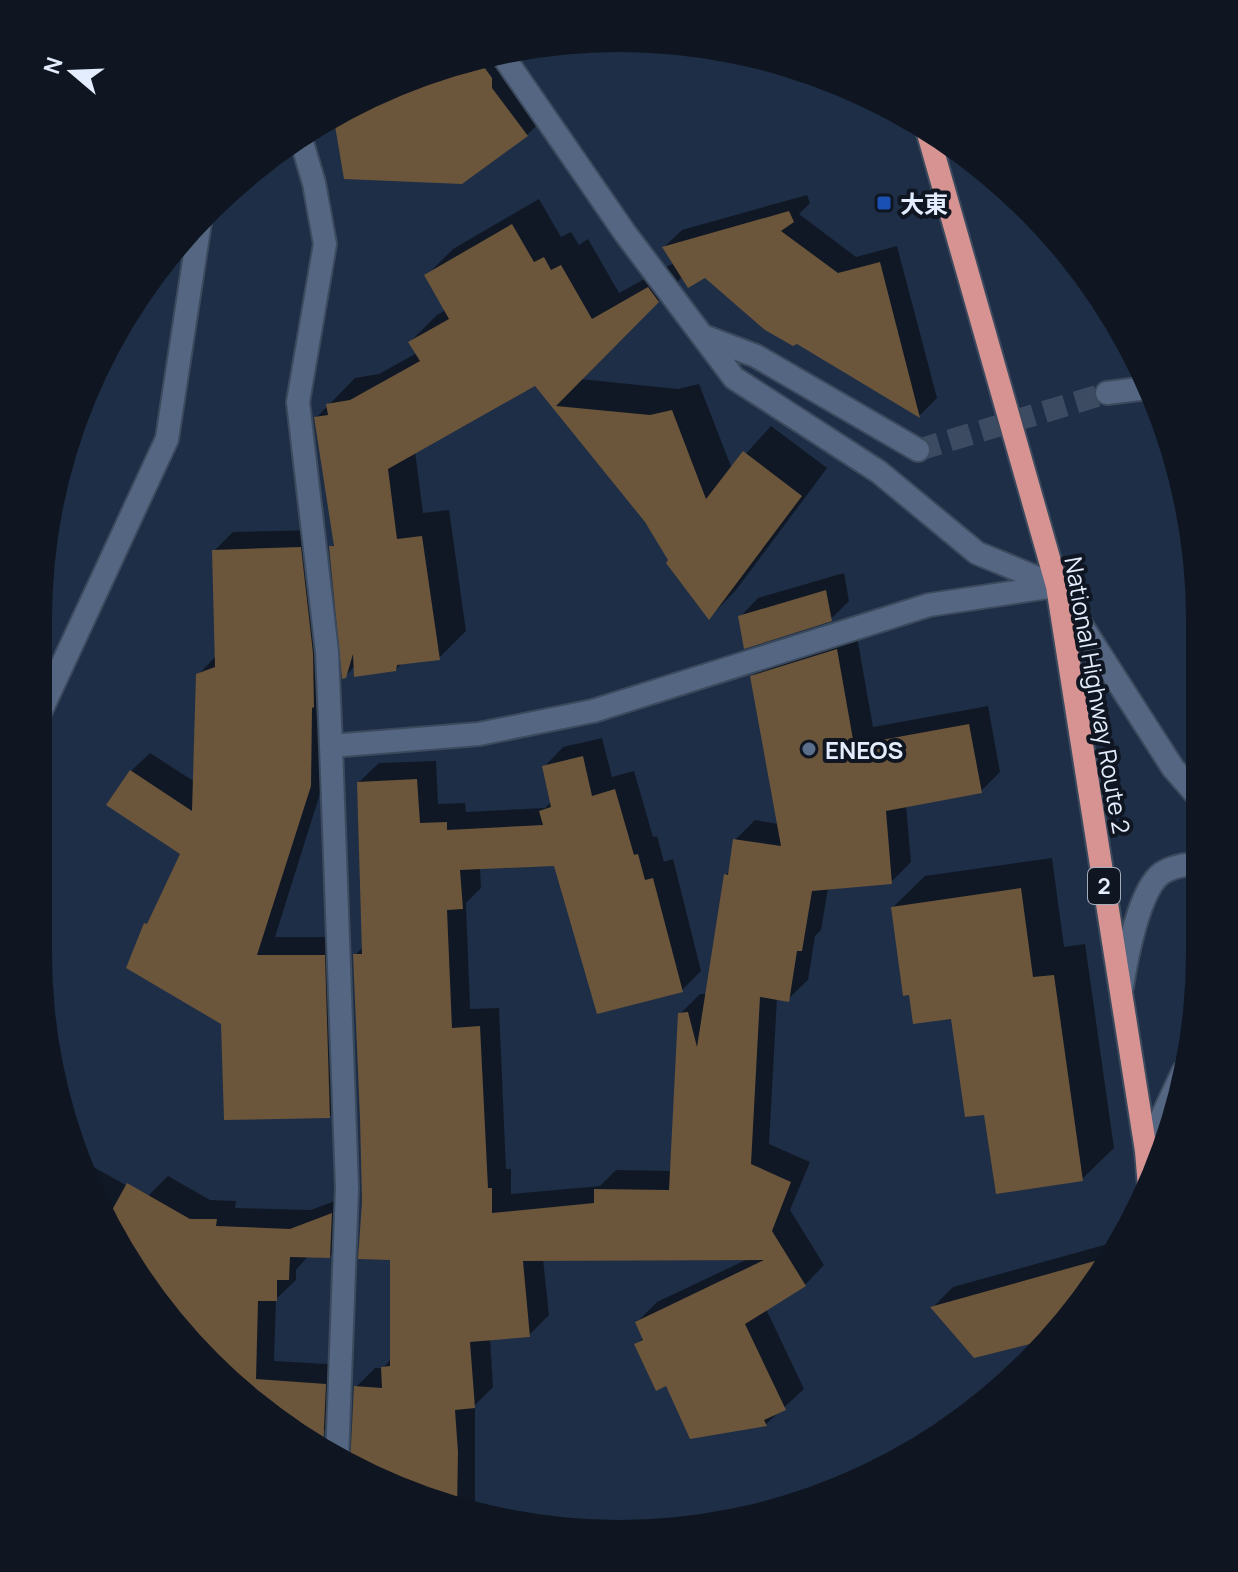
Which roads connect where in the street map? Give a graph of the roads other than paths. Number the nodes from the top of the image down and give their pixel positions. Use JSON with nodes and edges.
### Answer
{"nodes":[{"id":1,"x":508,"y":63,"type":"edge"},
{"id":2,"x":932,"y":147,"type":"edge"},
{"id":3,"x":304,"y":148,"type":"edge"},
{"id":4,"x":197,"y":240,"type":"edge"},
{"id":5,"x":702,"y":336,"type":"junction"},
{"id":6,"x":1137,"y":389,"type":"edge"},
{"id":7,"x":1107,"y":393,"type":"tunnel mouth"},
{"id":8,"x":918,"y":450,"type":"dead end"},
{"id":9,"x":1057,"y":586,"type":"junction"},
{"id":10,"x":52,"y":687,"type":"edge"},
{"id":11,"x":331,"y":746,"type":"junction"},
{"id":12,"x":1186,"y":783,"type":"edge"},
{"id":13,"x":1186,"y":865,"type":"edge"},
{"id":14,"x":1121,"y":992,"type":"junction"},
{"id":15,"x":1161,"y":1119,"type":"edge"},
{"id":16,"x":1146,"y":1151,"type":"junction"},
{"id":17,"x":1147,"y":1160,"type":"edge"},
{"id":18,"x":338,"y":1445,"type":"edge"}],
"edges":[{"from":1,"to":5,"type":"street"},
{"from":2,"to":9,"type":"highway","name":"National Highway Route 2","number":"2"},
{"from":3,"to":11,"type":"street"},
{"from":4,"to":10,"type":"street"},
{"from":5,"to":8,"type":"street"},
{"from":5,"to":9,"type":"street"},
{"from":6,"to":7,"type":"street"},
{"from":9,"to":11,"type":"street"},
{"from":9,"to":12,"type":"street"},
{"from":9,"to":14,"type":"highway","name":"National Highway Route 2","number":"2"},
{"from":11,"to":18,"type":"street"},
{"from":13,"to":14,"type":"street"},
{"from":14,"to":16,"type":"highway","name":"National Highway Route 2","number":"2"},
{"from":15,"to":16,"type":"street"},
{"from":16,"to":17,"type":"highway","name":"National Highway Route 2","number":"2"}]}
